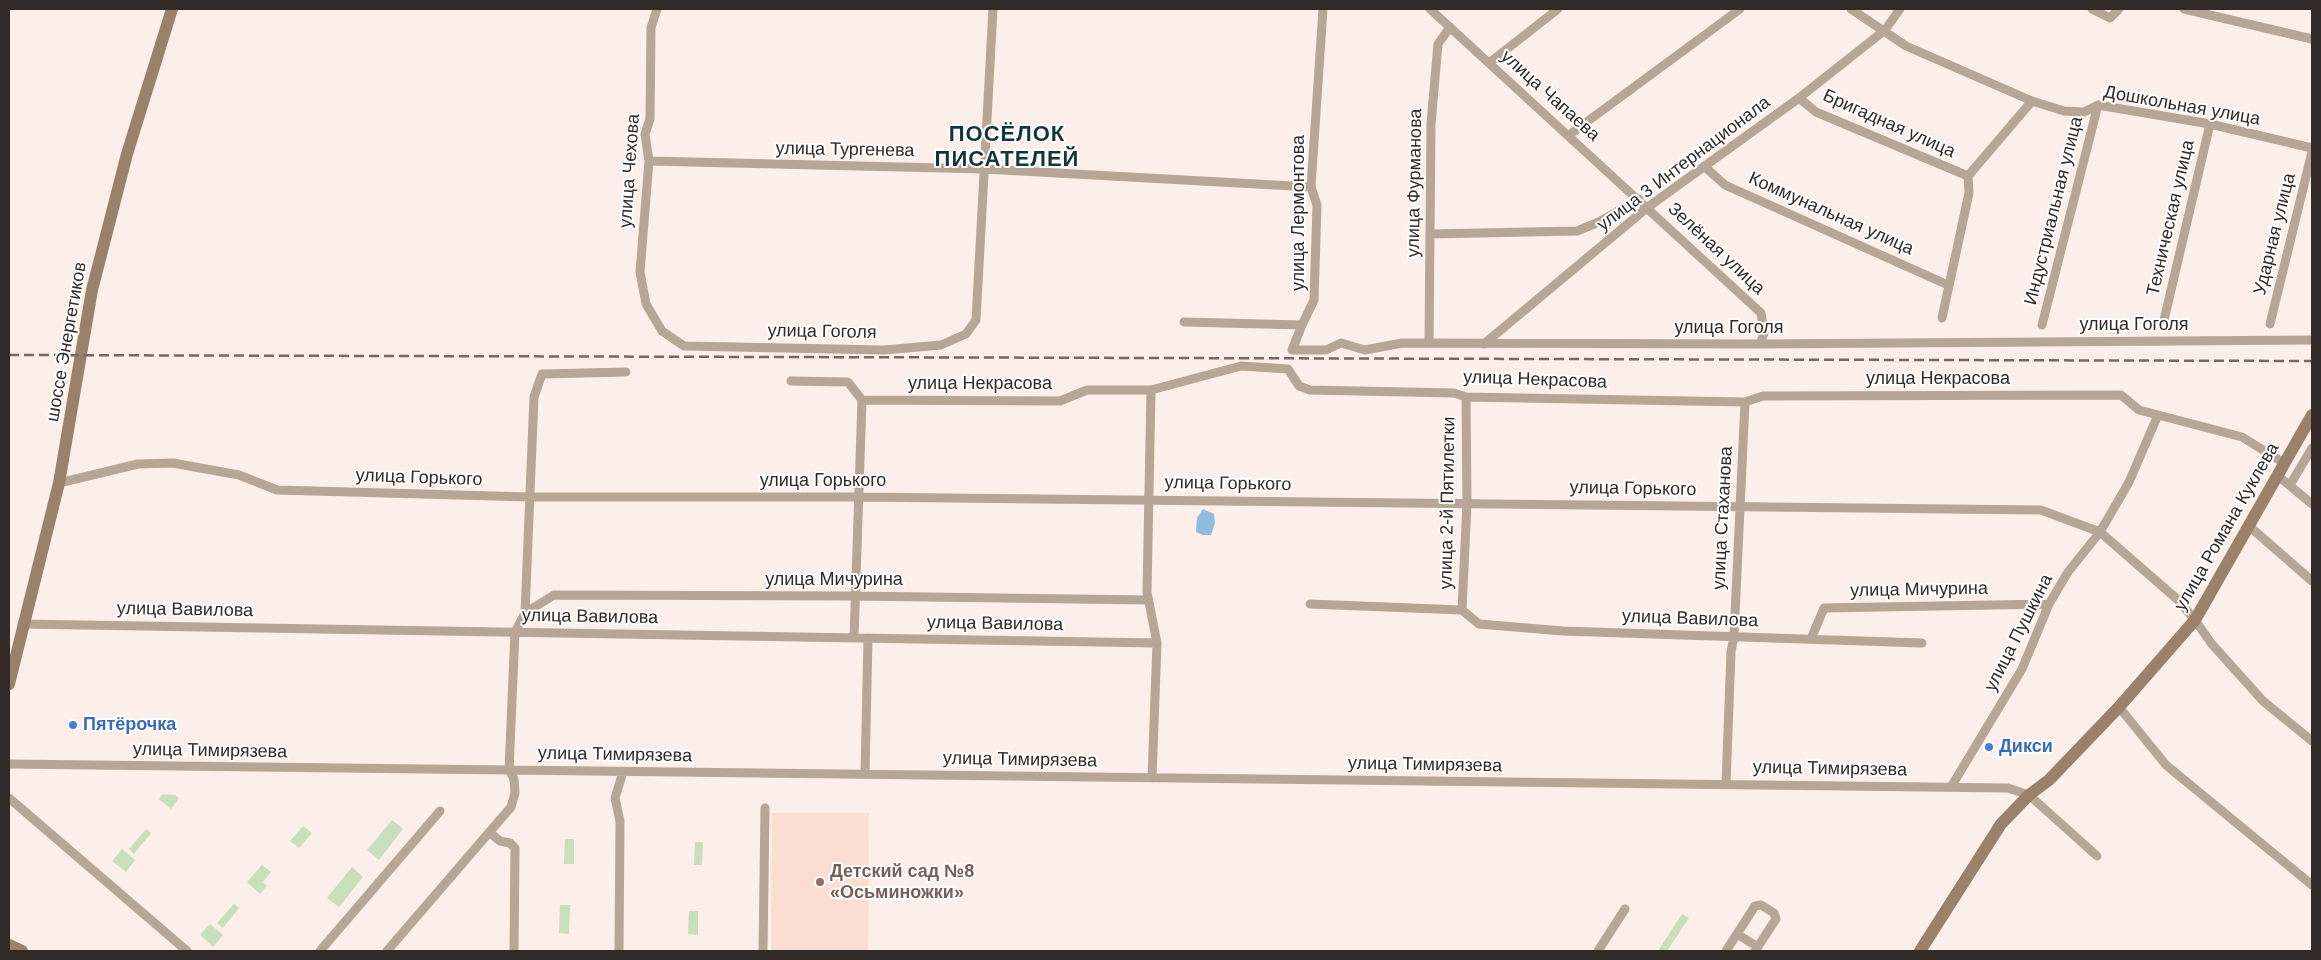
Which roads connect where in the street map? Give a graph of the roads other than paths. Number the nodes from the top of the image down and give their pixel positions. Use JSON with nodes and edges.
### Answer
{"nodes":[{"id":1,"x":172,"y":9,"type":"edge"},
{"id":2,"x":657,"y":9,"type":"edge"},
{"id":3,"x":992,"y":9,"type":"edge"},
{"id":4,"x":1324,"y":9,"type":"edge"},
{"id":5,"x":1430,"y":9,"type":"edge"},
{"id":6,"x":1558,"y":9,"type":"edge"},
{"id":7,"x":1740,"y":9,"type":"edge"},
{"id":8,"x":1851,"y":9,"type":"edge"},
{"id":9,"x":1900,"y":9,"type":"edge"},
{"id":10,"x":2092,"y":9,"type":"edge"},
{"id":11,"x":2119,"y":9,"type":"edge"},
{"id":12,"x":2184,"y":9,"type":"edge"},
{"id":13,"x":1450,"y":27,"type":"junction"},
{"id":14,"x":1885,"y":30,"type":"junction"},
{"id":15,"x":2312,"y":39,"type":"edge"},
{"id":16,"x":1489,"y":63,"type":"junction"},
{"id":17,"x":1799,"y":98,"type":"junction"},
{"id":18,"x":2032,"y":100,"type":"junction"},
{"id":19,"x":2098,"y":105,"type":"junction"},
{"id":20,"x":2210,"y":124,"type":"junction"},
{"id":21,"x":1569,"y":135,"type":"junction"},
{"id":22,"x":2312,"y":150,"type":"edge"},
{"id":23,"x":649,"y":161,"type":"junction"},
{"id":24,"x":1704,"y":166,"type":"junction"},
{"id":25,"x":984,"y":169,"type":"junction"},
{"id":26,"x":1968,"y":176,"type":"junction"},
{"id":27,"x":1311,"y":187,"type":"junction"},
{"id":28,"x":1639,"y":199,"type":"junction"},
{"id":29,"x":1648,"y":207,"type":"junction"},
{"id":30,"x":1430,"y":234,"type":"junction"},
{"id":31,"x":1948,"y":285,"type":"junction"},
{"id":32,"x":1942,"y":318,"type":"dead end"},
{"id":33,"x":2164,"y":320,"type":"dead end"},
{"id":34,"x":1184,"y":322,"type":"dead end"},
{"id":35,"x":2270,"y":324,"type":"dead end"},
{"id":36,"x":1302,"y":325,"type":"junction"},
{"id":37,"x":2042,"y":325,"type":"dead end"},
{"id":38,"x":662,"y":331,"type":"joint"},
{"id":39,"x":2312,"y":340,"type":"edge"},
{"id":40,"x":1429,"y":343,"type":"junction"},
{"id":41,"x":1484,"y":344,"type":"junction"},
{"id":42,"x":1760,"y":344,"type":"junction"},
{"id":43,"x":626,"y":372,"type":"dead end"},
{"id":44,"x":791,"y":381,"type":"dead end"},
{"id":45,"x":1151,"y":390,"type":"junction"},
{"id":46,"x":1466,"y":397,"type":"junction"},
{"id":47,"x":862,"y":400,"type":"junction"},
{"id":48,"x":1745,"y":402,"type":"junction"},
{"id":49,"x":2312,"y":414,"type":"edge"},
{"id":50,"x":2158,"y":415,"type":"junction"},
{"id":51,"x":2312,"y":448,"type":"edge"},
{"id":52,"x":2284,"y":463,"type":"junction"},
{"id":53,"x":2277,"y":475,"type":"junction"},
{"id":54,"x":59,"y":483,"type":"junction"},
{"id":55,"x":2290,"y":485,"type":"junction"},
{"id":56,"x":530,"y":497,"type":"junction"},
{"id":57,"x":858,"y":497,"type":"junction"},
{"id":58,"x":1148,"y":500,"type":"junction"},
{"id":59,"x":1467,"y":503,"type":"junction"},
{"id":60,"x":2312,"y":504,"type":"edge"},
{"id":61,"x":1740,"y":506,"type":"junction"},
{"id":62,"x":2249,"y":526,"type":"junction"},
{"id":63,"x":2100,"y":532,"type":"junction"},
{"id":64,"x":2312,"y":581,"type":"edge"},
{"id":65,"x":855,"y":596,"type":"junction"},
{"id":66,"x":1148,"y":600,"type":"junction"},
{"id":67,"x":1310,"y":604,"type":"dead end"},
{"id":68,"x":2049,"y":604,"type":"junction"},
{"id":69,"x":1462,"y":610,"type":"junction"},
{"id":70,"x":525,"y":613,"type":"junction"},
{"id":71,"x":2195,"y":620,"type":"junction"},
{"id":72,"x":22,"y":624,"type":"junction"},
{"id":73,"x":515,"y":632,"type":"junction"},
{"id":74,"x":1734,"y":636,"type":"junction"},
{"id":75,"x":854,"y":638,"type":"junction"},
{"id":76,"x":868,"y":638,"type":"junction"},
{"id":77,"x":1811,"y":639,"type":"junction"},
{"id":78,"x":1157,"y":643,"type":"junction"},
{"id":79,"x":1922,"y":644,"type":"dead end"},
{"id":80,"x":9,"y":684,"type":"edge"},
{"id":81,"x":2119,"y":707,"type":"junction"},
{"id":82,"x":2312,"y":741,"type":"edge"},
{"id":83,"x":9,"y":764,"type":"edge"},
{"id":84,"x":508,"y":770,"type":"junction"},
{"id":85,"x":623,"y":772,"type":"junction"},
{"id":86,"x":865,"y":774,"type":"junction"},
{"id":87,"x":1152,"y":778,"type":"junction"},
{"id":88,"x":1726,"y":784,"type":"junction"},
{"id":89,"x":1951,"y":787,"type":"junction"},
{"id":90,"x":2029,"y":795,"type":"junction"},
{"id":91,"x":9,"y":798,"type":"edge"},
{"id":92,"x":765,"y":808,"type":"dead end"},
{"id":93,"x":440,"y":811,"type":"dead end"},
{"id":94,"x":489,"y":832,"type":"junction"},
{"id":95,"x":2097,"y":856,"type":"dead end"},
{"id":96,"x":2312,"y":885,"type":"edge"},
{"id":97,"x":1625,"y":909,"type":"dead end"},
{"id":98,"x":1737,"y":934,"type":"junction"},
{"id":99,"x":9,"y":945,"type":"edge"},
{"id":100,"x":1757,"y":949,"type":"edge"},
{"id":101,"x":1924,"y":950,"type":"edge"},
{"id":102,"x":22,"y":951,"type":"edge"},
{"id":103,"x":187,"y":951,"type":"edge"},
{"id":104,"x":320,"y":951,"type":"edge"},
{"id":105,"x":387,"y":951,"type":"edge"},
{"id":106,"x":514,"y":951,"type":"edge"},
{"id":107,"x":618,"y":951,"type":"edge"},
{"id":108,"x":763,"y":951,"type":"edge"},
{"id":109,"x":1598,"y":951,"type":"edge"},
{"id":110,"x":1726,"y":951,"type":"edge"}],
"edges":[{"from":1,"to":54,"type":"main road","name":"шоссе Энергетиков"},
{"from":2,"to":23,"type":"street","name":"улица Чехова"},
{"from":3,"to":25,"type":"street"},
{"from":4,"to":27,"type":"street","name":"улица Лермонтова"},
{"from":5,"to":13,"type":"street","name":"улица Чапаева"},
{"from":6,"to":16,"type":"street"},
{"from":7,"to":21,"type":"street"},
{"from":8,"to":14,"type":"street","name":"Дошкольная улица"},
{"from":9,"to":14,"type":"street","name":"улица 3 Интернационала"},
{"from":10,"to":11,"type":"street"},
{"from":12,"to":15,"type":"street"},
{"from":13,"to":16,"type":"street","name":"улица Чапаева"},
{"from":13,"to":30,"type":"street","name":"улица Фурманова"},
{"from":14,"to":17,"type":"street","name":"улица 3 Интернационала"},
{"from":14,"to":18,"type":"street","name":"Дошкольная улица"},
{"from":16,"to":21,"type":"street","name":"улица Чапаева"},
{"from":17,"to":24,"type":"street","name":"улица 3 Интернационала"},
{"from":17,"to":26,"type":"street","name":"Бригадная улица"},
{"from":18,"to":19,"type":"street","name":"Дошкольная улица"},
{"from":18,"to":26,"type":"street"},
{"from":19,"to":20,"type":"street","name":"Дошкольная улица"},
{"from":19,"to":37,"type":"street","name":"Индустриальная улица"},
{"from":20,"to":22,"type":"street","name":"Дошкольная улица"},
{"from":20,"to":33,"type":"street","name":"Техническая улица"},
{"from":21,"to":28,"type":"street","name":"улица Чапаева"},
{"from":22,"to":35,"type":"street","name":"Ударная улица"},
{"from":23,"to":25,"type":"street","name":"улица Тургенева"},
{"from":23,"to":38,"type":"street","name":"улица Чехова"},
{"from":24,"to":29,"type":"street","name":"улица 3 Интернационала"},
{"from":24,"to":31,"type":"street","name":"Коммунальная улица"},
{"from":25,"to":27,"type":"street","name":"улица Тургенева"},
{"from":25,"to":38,"type":"street","name":"улица Гоголя"},
{"from":26,"to":31,"type":"street"},
{"from":27,"to":36,"type":"street","name":"улица Лермонтова"},
{"from":28,"to":29,"type":"street","name":"улица Чапаева"},
{"from":28,"to":30,"type":"street"},
{"from":29,"to":41,"type":"street","name":"улица 3 Интернационала"},
{"from":29,"to":42,"type":"street","name":"Зелёная улица"},
{"from":30,"to":40,"type":"street","name":"улица Фурманова"},
{"from":31,"to":32,"type":"street"},
{"from":34,"to":36,"type":"street"},
{"from":36,"to":40,"type":"street","name":"улица Гоголя"},
{"from":39,"to":42,"type":"street","name":"улица Гоголя"},
{"from":40,"to":41,"type":"street","name":"улица Гоголя"},
{"from":41,"to":42,"type":"street","name":"улица Гоголя"},
{"from":43,"to":56,"type":"street"},
{"from":44,"to":47,"type":"street"},
{"from":45,"to":46,"type":"street","name":"улица Некрасова"},
{"from":45,"to":47,"type":"street","name":"улица Некрасова"},
{"from":45,"to":58,"type":"street"},
{"from":46,"to":48,"type":"street","name":"улица Некрасова"},
{"from":46,"to":59,"type":"street","name":"улица 2-й Пятилетки"},
{"from":47,"to":57,"type":"street"},
{"from":48,"to":50,"type":"street","name":"улица Некрасова"},
{"from":48,"to":61,"type":"street","name":"улица Стаханова"},
{"from":49,"to":52,"type":"main road","name":"улица Романа Куклева"},
{"from":50,"to":52,"type":"street","name":"улица Некрасова"},
{"from":50,"to":63,"type":"street","name":"улица Пушкина"},
{"from":51,"to":55,"type":"street"},
{"from":52,"to":53,"type":"main road","name":"улица Романа Куклева"},
{"from":53,"to":55,"type":"street"},
{"from":53,"to":62,"type":"main road","name":"улица Романа Куклева"},
{"from":54,"to":56,"type":"street","name":"улица Горького"},
{"from":54,"to":72,"type":"main road","name":"шоссе Энергетиков"},
{"from":55,"to":60,"type":"street"},
{"from":56,"to":57,"type":"street","name":"улица Горького"},
{"from":56,"to":70,"type":"street"},
{"from":57,"to":58,"type":"street","name":"улица Горького"},
{"from":57,"to":65,"type":"street"},
{"from":58,"to":59,"type":"street","name":"улица Горького"},
{"from":58,"to":66,"type":"street"},
{"from":59,"to":61,"type":"street","name":"улица Горького"},
{"from":59,"to":69,"type":"street","name":"улица 2-й Пятилетки"},
{"from":61,"to":63,"type":"street","name":"улица Горького"},
{"from":61,"to":74,"type":"street","name":"улица Стаханова"},
{"from":62,"to":64,"type":"street"},
{"from":62,"to":71,"type":"main road","name":"улица Романа Куклева"},
{"from":63,"to":68,"type":"street","name":"улица Пушкина"},
{"from":63,"to":71,"type":"street","name":"улица Горького"},
{"from":65,"to":66,"type":"street","name":"улица Мичурина"},
{"from":65,"to":70,"type":"street","name":"улица Мичурина"},
{"from":65,"to":75,"type":"street"},
{"from":66,"to":78,"type":"street"},
{"from":67,"to":69,"type":"street"},
{"from":68,"to":77,"type":"street","name":"улица Мичурина"},
{"from":68,"to":89,"type":"street","name":"улица Пушкина"},
{"from":69,"to":74,"type":"street","name":"улица Вавилова"},
{"from":70,"to":73,"type":"street"},
{"from":71,"to":81,"type":"main road","name":"улица Романа Куклева"},
{"from":71,"to":82,"type":"street","name":"улица Горького"},
{"from":72,"to":73,"type":"street","name":"улица Вавилова"},
{"from":72,"to":80,"type":"main road","name":"шоссе Энергетиков"},
{"from":73,"to":75,"type":"street","name":"улица Вавилова"},
{"from":73,"to":84,"type":"street"},
{"from":74,"to":77,"type":"street","name":"улица Вавилова"},
{"from":74,"to":88,"type":"street","name":"улица Стаханова"},
{"from":75,"to":76,"type":"street","name":"улица Вавилова"},
{"from":76,"to":78,"type":"street","name":"улица Вавилова"},
{"from":76,"to":86,"type":"street"},
{"from":77,"to":79,"type":"street","name":"улица Вавилова"},
{"from":78,"to":87,"type":"street"},
{"from":81,"to":90,"type":"main road","name":"улица Романа Куклева"},
{"from":81,"to":96,"type":"street"},
{"from":83,"to":84,"type":"street","name":"улица Тимирязева"},
{"from":84,"to":85,"type":"street","name":"улица Тимирязева"},
{"from":84,"to":94,"type":"street"},
{"from":85,"to":86,"type":"street","name":"улица Тимирязева"},
{"from":85,"to":107,"type":"street"},
{"from":86,"to":87,"type":"street","name":"улица Тимирязева"},
{"from":87,"to":88,"type":"street","name":"улица Тимирязева"},
{"from":88,"to":89,"type":"street","name":"улица Тимирязева"},
{"from":89,"to":90,"type":"street","name":"улица Тимирязева"},
{"from":90,"to":95,"type":"street"},
{"from":90,"to":101,"type":"main road","name":"улица Романа Куклева"},
{"from":91,"to":103,"type":"street"},
{"from":92,"to":108,"type":"street"},
{"from":93,"to":104,"type":"street"},
{"from":94,"to":105,"type":"street"},
{"from":94,"to":106,"type":"street"},
{"from":97,"to":109,"type":"street"},
{"from":98,"to":100,"type":"street"},
{"from":98,"to":100,"type":"street"},
{"from":98,"to":110,"type":"street"},
{"from":99,"to":102,"type":"main road"}]}
